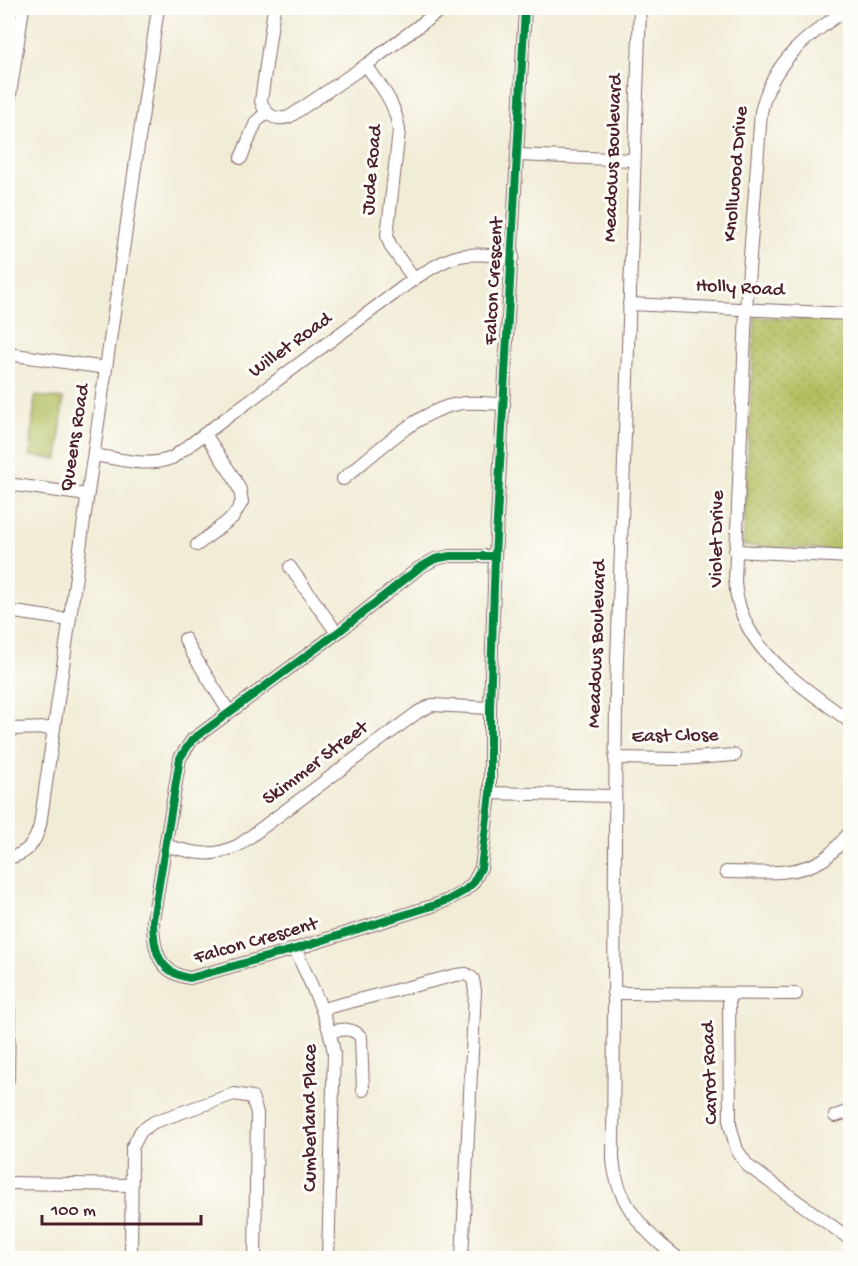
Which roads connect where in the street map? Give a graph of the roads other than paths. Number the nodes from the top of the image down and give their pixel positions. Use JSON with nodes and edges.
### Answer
{"nodes":[{"id":1,"x":23,"y":8,"type":"edge"},
{"id":2,"x":158,"y":8,"type":"edge"},
{"id":3,"x":274,"y":8,"type":"edge"},
{"id":4,"x":443,"y":8,"type":"edge"},
{"id":5,"x":525,"y":8,"type":"edge"},
{"id":6,"x":640,"y":8,"type":"edge"},
{"id":7,"x":849,"y":8,"type":"edge"},
{"id":8,"x":366,"y":65,"type":"junction"},
{"id":9,"x":8,"y":108,"type":"edge"},
{"id":10,"x":266,"y":113,"type":"junction"},
{"id":11,"x":518,"y":156,"type":"junction"},
{"id":12,"x":241,"y":158,"type":"dead end"},
{"id":13,"x":633,"y":160,"type":"junction"},
{"id":14,"x":513,"y":257,"type":"junction"},
{"id":15,"x":414,"y":279,"type":"junction"},
{"id":16,"x":628,"y":304,"type":"junction"},
{"id":17,"x":746,"y":309,"type":"junction"},
{"id":18,"x":850,"y":314,"type":"edge"},
{"id":19,"x":8,"y":354,"type":"edge"},
{"id":20,"x":106,"y":368,"type":"junction"},
{"id":21,"x":504,"y":404,"type":"junction"},
{"id":22,"x":205,"y":434,"type":"junction"},
{"id":23,"x":94,"y":455,"type":"junction"},
{"id":24,"x":343,"y":479,"type":"dead end"},
{"id":25,"x":8,"y":484,"type":"edge"},
{"id":26,"x":87,"y":495,"type":"junction"},
{"id":27,"x":197,"y":545,"type":"dead end"},
{"id":28,"x":735,"y":551,"type":"junction"},
{"id":29,"x":495,"y":556,"type":"junction"},
{"id":30,"x":850,"y":557,"type":"edge"},
{"id":31,"x":290,"y":567,"type":"dead end"},
{"id":32,"x":8,"y":611,"type":"edge"},
{"id":33,"x":69,"y":620,"type":"junction"},
{"id":34,"x":337,"y":633,"type":"junction"},
{"id":35,"x":185,"y":639,"type":"dead end"},
{"id":36,"x":490,"y":708,"type":"junction"},
{"id":37,"x":229,"y":712,"type":"junction"},
{"id":38,"x":850,"y":722,"type":"edge"},
{"id":39,"x":54,"y":728,"type":"junction"},
{"id":40,"x":8,"y":729,"type":"edge"},
{"id":41,"x":735,"y":755,"type":"dead end"},
{"id":42,"x":615,"y":758,"type":"junction"},
{"id":43,"x":490,"y":793,"type":"junction"},
{"id":44,"x":614,"y":796,"type":"junction"},
{"id":45,"x":850,"y":832,"type":"edge"},
{"id":46,"x":166,"y":846,"type":"junction"},
{"id":47,"x":8,"y":858,"type":"edge"},
{"id":48,"x":726,"y":872,"type":"dead end"},
{"id":49,"x":295,"y":949,"type":"junction"},
{"id":50,"x":614,"y":993,"type":"junction"},
{"id":51,"x":729,"y":994,"type":"junction"},
{"id":52,"x":796,"y":994,"type":"dead end"},
{"id":53,"x":8,"y":1005,"type":"edge"},
{"id":54,"x":322,"y":1009,"type":"junction"},
{"id":55,"x":330,"y":1032,"type":"junction"},
{"id":56,"x":8,"y":1079,"type":"edge"},
{"id":57,"x":363,"y":1090,"type":"dead end"},
{"id":58,"x":850,"y":1111,"type":"edge"},
{"id":59,"x":835,"y":1116,"type":"dead end"},
{"id":60,"x":8,"y":1183,"type":"edge"},
{"id":61,"x":131,"y":1185,"type":"junction"},
{"id":62,"x":850,"y":1239,"type":"edge"},
{"id":63,"x":669,"y":1256,"type":"edge"},
{"id":64,"x":131,"y":1258,"type":"edge"},
{"id":65,"x":255,"y":1258,"type":"edge"},
{"id":66,"x":328,"y":1258,"type":"edge"},
{"id":67,"x":462,"y":1258,"type":"edge"}],
"edges":[{"from":1,"to":9,"type":"street"},
{"from":2,"to":20,"type":"street","name":"Queens Road"},
{"from":3,"to":10,"type":"street"},
{"from":4,"to":8,"type":"street"},
{"from":5,"to":11,"type":"street","name":"Falcon Crescent"},
{"from":6,"to":13,"type":"street","name":"Meadows Boulevard"},
{"from":7,"to":17,"type":"street","name":"Knollwood Drive"},
{"from":8,"to":10,"type":"street"},
{"from":8,"to":15,"type":"street","name":"Jude Road"},
{"from":10,"to":12,"type":"street"},
{"from":11,"to":13,"type":"street"},
{"from":11,"to":14,"type":"street","name":"Falcon Crescent"},
{"from":13,"to":16,"type":"street","name":"Meadows Boulevard"},
{"from":14,"to":15,"type":"street","name":"Willet Road"},
{"from":14,"to":21,"type":"street","name":"Falcon Crescent"},
{"from":15,"to":22,"type":"street","name":"Willet Road"},
{"from":16,"to":17,"type":"street","name":"Holly Road"},
{"from":16,"to":42,"type":"street","name":"Meadows Boulevard"},
{"from":17,"to":18,"type":"street","name":"Holly Road"},
{"from":17,"to":28,"type":"street","name":"Violet Drive"},
{"from":19,"to":20,"type":"street"},
{"from":20,"to":23,"type":"street","name":"Queens Road"},
{"from":21,"to":24,"type":"street"},
{"from":21,"to":29,"type":"street","name":"Falcon Crescent"},
{"from":22,"to":23,"type":"street","name":"Willet Road"},
{"from":22,"to":27,"type":"street"},
{"from":23,"to":26,"type":"street","name":"Queens Road"},
{"from":25,"to":26,"type":"street"},
{"from":26,"to":33,"type":"street","name":"Queens Road"},
{"from":28,"to":30,"type":"street"},
{"from":28,"to":38,"type":"street","name":"Violet Drive"},
{"from":29,"to":34,"type":"street","name":"Falcon Crescent"},
{"from":29,"to":36,"type":"street","name":"Falcon Crescent"},
{"from":31,"to":34,"type":"street"},
{"from":32,"to":33,"type":"street"},
{"from":33,"to":39,"type":"street","name":"Queens Road"},
{"from":34,"to":37,"type":"street","name":"Falcon Crescent"},
{"from":35,"to":37,"type":"street"},
{"from":36,"to":43,"type":"street","name":"Falcon Crescent"},
{"from":36,"to":46,"type":"street","name":"Skimmer Street"},
{"from":37,"to":46,"type":"street","name":"Falcon Crescent"},
{"from":39,"to":40,"type":"street"},
{"from":39,"to":47,"type":"street","name":"Queens Road"},
{"from":41,"to":42,"type":"street","name":"East Close"},
{"from":42,"to":44,"type":"street","name":"Meadows Boulevard"},
{"from":43,"to":44,"type":"street"},
{"from":43,"to":49,"type":"street","name":"Falcon Crescent"},
{"from":44,"to":50,"type":"street","name":"Meadows Boulevard"},
{"from":45,"to":48,"type":"street"},
{"from":46,"to":49,"type":"street","name":"Falcon Crescent"},
{"from":49,"to":54,"type":"street","name":"Cumberland Place"},
{"from":50,"to":51,"type":"street","name":"Carrot Road"},
{"from":50,"to":63,"type":"street","name":"Meadows Boulevard"},
{"from":51,"to":52,"type":"street","name":"Carrot Road"},
{"from":51,"to":62,"type":"street","name":"Carrot Road"},
{"from":53,"to":56,"type":"street"},
{"from":54,"to":55,"type":"street","name":"Cumberland Place"},
{"from":54,"to":67,"type":"street"},
{"from":55,"to":57,"type":"street"},
{"from":55,"to":66,"type":"street","name":"Cumberland Place"},
{"from":58,"to":59,"type":"street"},
{"from":60,"to":61,"type":"street"},
{"from":61,"to":64,"type":"street"},
{"from":61,"to":65,"type":"street"}]}
